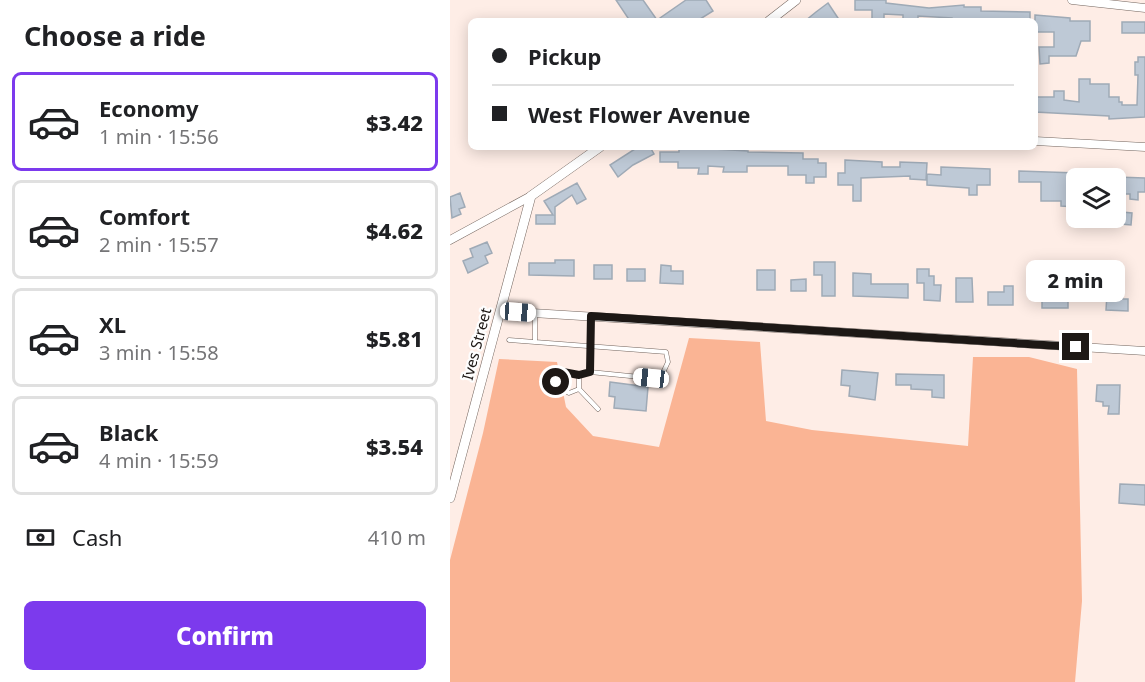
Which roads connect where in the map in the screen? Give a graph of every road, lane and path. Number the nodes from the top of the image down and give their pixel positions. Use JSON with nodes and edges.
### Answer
{"nodes":[{"id":1,"x":796,"y":0,"type":"edge"},
{"id":2,"x":1072,"y":0,"type":"edge"},
{"id":3,"x":1145,"y":8,"type":"edge"},
{"id":4,"x":773,"y":18,"type":"edge"},
{"id":5,"x":1038,"y":141,"type":"edge"},
{"id":6,"x":1145,"y":147,"type":"edge"},
{"id":7,"x":596,"y":150,"type":"edge"},
{"id":8,"x":531,"y":196,"type":"junction"},
{"id":9,"x":450,"y":240,"type":"edge"},
{"id":10,"x":501,"y":311,"type":"junction"},
{"id":11,"x":535,"y":313,"type":"junction"},
{"id":12,"x":591,"y":316,"type":"junction"},
{"id":13,"x":509,"y":340,"type":"dead end"},
{"id":14,"x":535,"y":342,"type":"junction"},
{"id":15,"x":590,"y":346,"type":"junction"},
{"id":16,"x":1145,"y":351,"type":"edge"},
{"id":17,"x":590,"y":372,"type":"junction"},
{"id":18,"x":579,"y":375,"type":"junction"},
{"id":19,"x":579,"y":389,"type":"junction"},
{"id":20,"x":598,"y":409,"type":"dead end"},
{"id":21,"x":450,"y":498,"type":"edge"}],
"edges":[{"from":1,"to":4,"type":"street"},
{"from":2,"to":3,"type":"street"},
{"from":5,"to":6,"type":"street"},
{"from":7,"to":8,"type":"street"},
{"from":8,"to":9,"type":"street"},
{"from":8,"to":10,"type":"street","name":"Ives Street"},
{"from":10,"to":11,"type":"street"},
{"from":10,"to":21,"type":"street","name":"Ives Street"},
{"from":11,"to":12,"type":"street"},
{"from":11,"to":14,"type":"lane"},
{"from":12,"to":15,"type":"lane"},
{"from":12,"to":16,"type":"street"},
{"from":13,"to":14,"type":"lane"},
{"from":14,"to":15,"type":"lane"},
{"from":15,"to":17,"type":"lane"},
{"from":15,"to":17,"type":"lane"},
{"from":17,"to":18,"type":"lane"},
{"from":18,"to":19,"type":"lane"},
{"from":18,"to":19,"type":"lane"},
{"from":19,"to":20,"type":"lane"}]}
